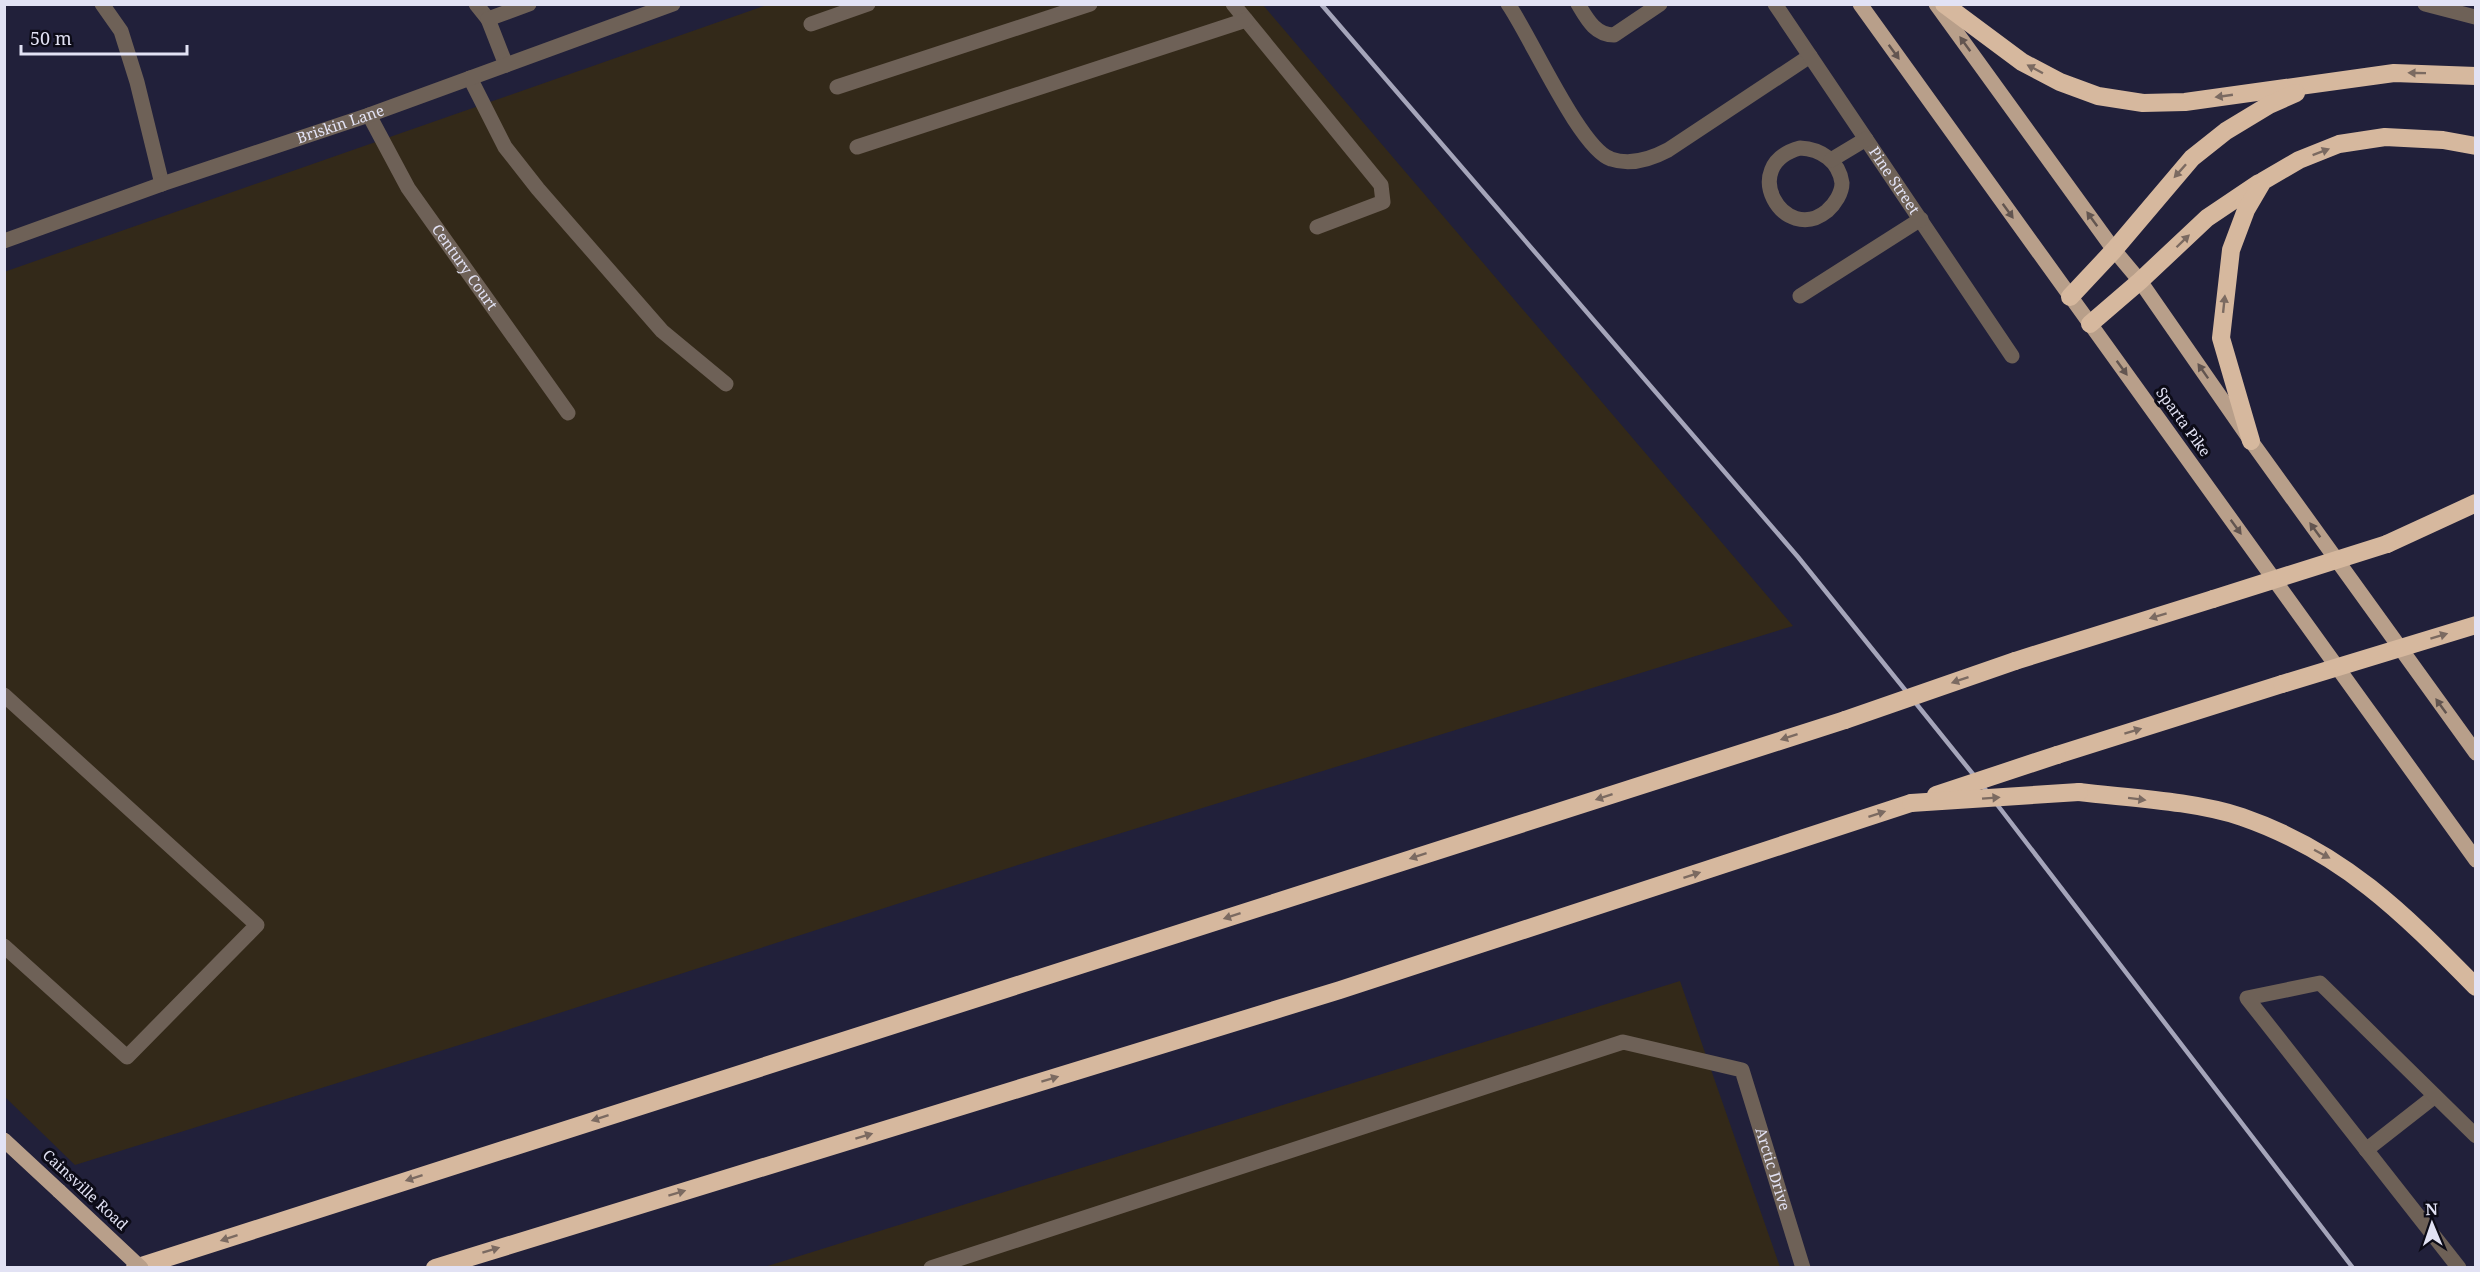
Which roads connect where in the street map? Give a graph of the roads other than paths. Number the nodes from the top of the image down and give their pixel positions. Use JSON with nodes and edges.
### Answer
{"nodes":[{"id":1,"x":102,"y":4,"type":"edge"},
{"id":2,"x":476,"y":4,"type":"edge"},
{"id":3,"x":529,"y":4,"type":"edge"},
{"id":4,"x":673,"y":4,"type":"edge"},
{"id":5,"x":868,"y":4,"type":"edge"},
{"id":6,"x":1090,"y":4,"type":"edge"},
{"id":7,"x":1233,"y":4,"type":"edge"},
{"id":8,"x":1508,"y":4,"type":"edge"},
{"id":9,"x":1578,"y":4,"type":"edge"},
{"id":10,"x":1660,"y":4,"type":"edge"},
{"id":11,"x":1775,"y":4,"type":"edge"},
{"id":12,"x":1860,"y":4,"type":"edge"},
{"id":13,"x":1936,"y":4,"type":"edge"},
{"id":14,"x":1944,"y":4,"type":"edge"},
{"id":15,"x":2426,"y":4,"type":"edge"},
{"id":16,"x":2475,"y":17,"type":"edge"},
{"id":17,"x":488,"y":20,"type":"junction"},
{"id":18,"x":1246,"y":20,"type":"junction"},
{"id":19,"x":811,"y":24,"type":"dead end"},
{"id":20,"x":1810,"y":56,"type":"junction"},
{"id":21,"x":507,"y":65,"type":"junction"},
{"id":22,"x":2475,"y":76,"type":"edge"},
{"id":23,"x":470,"y":78,"type":"junction"},
{"id":24,"x":2316,"y":84,"type":"junction"},
{"id":25,"x":837,"y":87,"type":"dead end"},
{"id":26,"x":369,"y":115,"type":"junction"},
{"id":27,"x":1866,"y":139,"type":"junction"},
{"id":28,"x":2475,"y":146,"type":"edge"},
{"id":29,"x":856,"y":147,"type":"dead end"},
{"id":30,"x":1831,"y":160,"type":"junction"},
{"id":31,"x":2263,"y":180,"type":"junction"},
{"id":32,"x":162,"y":184,"type":"junction"},
{"id":33,"x":1921,"y":219,"type":"junction"},
{"id":34,"x":1317,"y":227,"type":"dead end"},
{"id":35,"x":4,"y":241,"type":"edge"},
{"id":36,"x":2114,"y":250,"type":"junction"},
{"id":37,"x":2140,"y":281,"type":"junction"},
{"id":38,"x":1800,"y":296,"type":"dead end"},
{"id":39,"x":2070,"y":297,"type":"junction"},
{"id":40,"x":2090,"y":324,"type":"junction"},
{"id":41,"x":2012,"y":356,"type":"dead end"},
{"id":42,"x":726,"y":384,"type":"dead end"},
{"id":43,"x":568,"y":413,"type":"dead end"},
{"id":44,"x":2251,"y":441,"type":"junction"},
{"id":45,"x":2475,"y":503,"type":"edge"},
{"id":46,"x":2475,"y":517,"type":"edge"},
{"id":47,"x":2387,"y":544,"type":"junction"},
{"id":48,"x":2475,"y":625,"type":"edge"},
{"id":49,"x":4,"y":695,"type":"edge"},
{"id":50,"x":2475,"y":753,"type":"edge"},
{"id":51,"x":1911,"y":803,"type":"junction"},
{"id":52,"x":2475,"y":860,"type":"edge"},
{"id":53,"x":4,"y":946,"type":"edge"},
{"id":54,"x":2475,"y":987,"type":"edge"},
{"id":55,"x":2435,"y":1096,"type":"junction"},
{"id":56,"x":2475,"y":1136,"type":"edge"},
{"id":57,"x":4,"y":1140,"type":"edge"},
{"id":58,"x":2366,"y":1150,"type":"junction"},
{"id":59,"x":135,"y":1268,"type":"edge"},
{"id":60,"x":141,"y":1268,"type":"edge"},
{"id":61,"x":435,"y":1268,"type":"edge"},
{"id":62,"x":931,"y":1268,"type":"edge"},
{"id":63,"x":1803,"y":1268,"type":"edge"},
{"id":64,"x":2459,"y":1268,"type":"edge"}],
"edges":[{"from":1,"to":32,"type":"street"},
{"from":2,"to":17,"type":"street"},
{"from":3,"to":17,"type":"street"},
{"from":4,"to":21,"type":"street","name":"Briskin Lane"},
{"from":5,"to":19,"type":"street"},
{"from":6,"to":25,"type":"street"},
{"from":7,"to":18,"type":"street"},
{"from":8,"to":20,"type":"street"},
{"from":9,"to":10,"type":"street"},
{"from":11,"to":20,"type":"street","name":"Pine Street"},
{"from":12,"to":39,"type":"main road","name":"Sparta Pike","one_way":true},
{"from":36,"to":13,"type":"main road","one_way":true},
{"from":24,"to":14,"type":"highway","one_way":true},
{"from":15,"to":16,"type":"street"},
{"from":17,"to":21,"type":"street"},
{"from":18,"to":29,"type":"street"},
{"from":18,"to":34,"type":"street"},
{"from":20,"to":27,"type":"street","name":"Pine Street"},
{"from":21,"to":23,"type":"street","name":"Briskin Lane"},
{"from":22,"to":24,"type":"highway","one_way":true},
{"from":23,"to":26,"type":"street","name":"Briskin Lane"},
{"from":23,"to":42,"type":"street"},
{"from":24,"to":36,"type":"highway","one_way":true},
{"from":26,"to":32,"type":"street","name":"Briskin Lane"},
{"from":26,"to":43,"type":"street","name":"Century Court"},
{"from":27,"to":30,"type":"street"},
{"from":27,"to":33,"type":"street","name":"Pine Street"},
{"from":31,"to":28,"type":"highway","one_way":true},
{"from":30,"to":30,"type":"street"},
{"from":37,"to":31,"type":"highway","one_way":true},
{"from":44,"to":31,"type":"highway","one_way":true},
{"from":32,"to":35,"type":"street","name":"Briskin Lane"},
{"from":33,"to":38,"type":"street"},
{"from":33,"to":41,"type":"street","name":"Pine Street"},
{"from":36,"to":37,"type":"main road"},
{"from":36,"to":39,"type":"highway"},
{"from":37,"to":40,"type":"highway"},
{"from":44,"to":37,"type":"main road","one_way":true},
{"from":39,"to":40,"type":"main road","name":"Sparta Pike"},
{"from":40,"to":52,"type":"main road","name":"Sparta Pike","one_way":true},
{"from":50,"to":44,"type":"main road","one_way":true},
{"from":45,"to":47,"type":"highway"},
{"from":46,"to":47,"type":"highway"},
{"from":47,"to":59,"type":"highway","one_way":true,"bridge":true},
{"from":51,"to":48,"type":"highway","one_way":true,"bridge":true},
{"from":49,"to":53,"type":"street"},
{"from":51,"to":54,"type":"highway","one_way":true,"bridge":true},
{"from":61,"to":51,"type":"highway","one_way":true},
{"from":55,"to":56,"type":"street"},
{"from":55,"to":58,"type":"street"},
{"from":55,"to":58,"type":"street"},
{"from":57,"to":60,"type":"main road","name":"Cainsville Road","bridge":true},
{"from":58,"to":64,"type":"street"},
{"from":62,"to":63,"type":"street","name":"Arctic Drive"}]}
